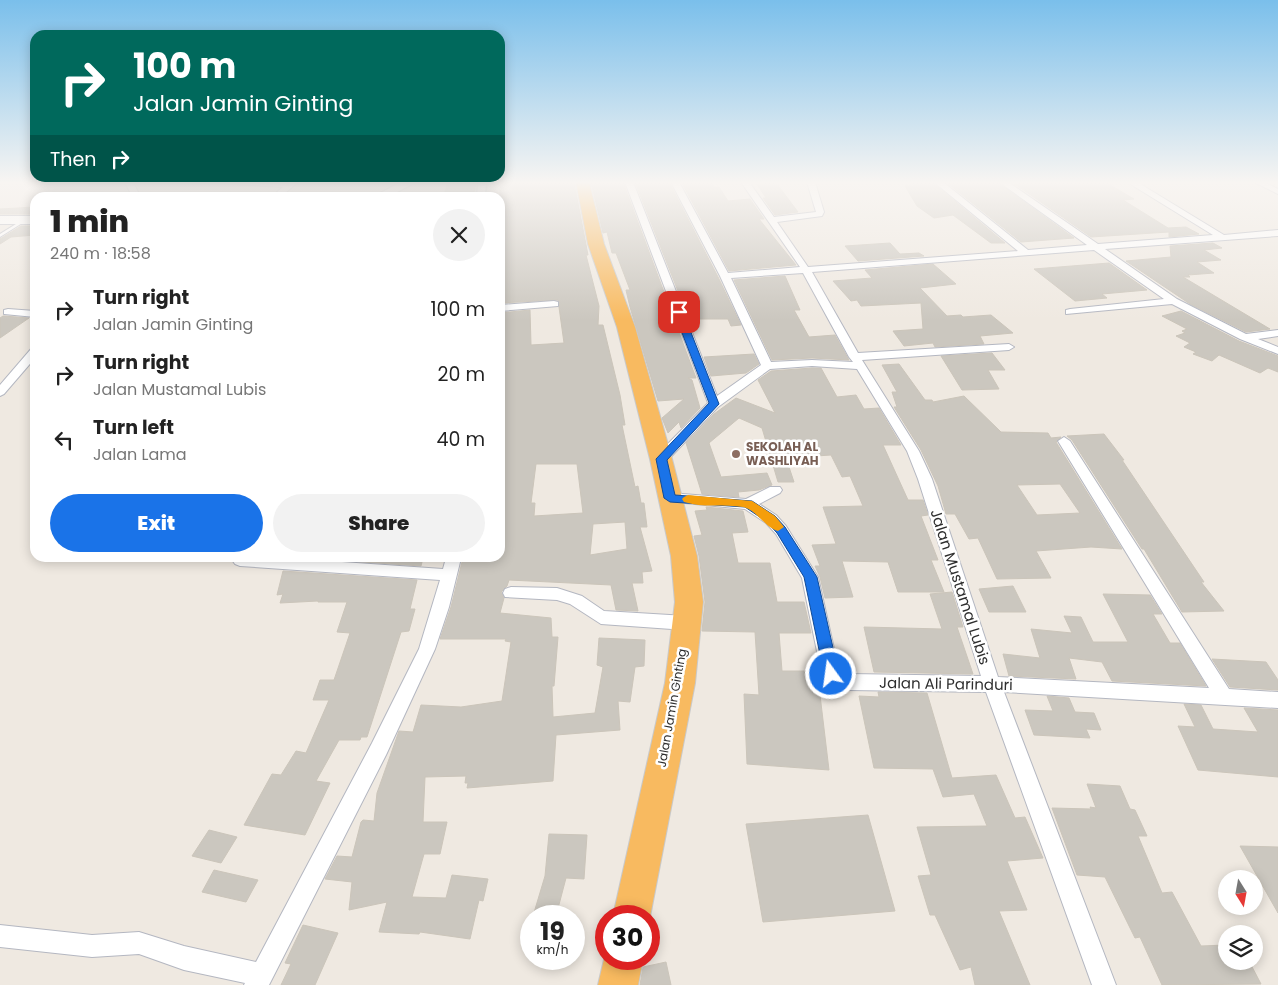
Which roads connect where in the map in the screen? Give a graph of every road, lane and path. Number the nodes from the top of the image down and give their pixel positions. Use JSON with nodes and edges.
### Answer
{"nodes":[{"id":1,"x":15,"y":228,"type":"edge"},
{"id":2,"x":592,"y":228,"type":"edge"},
{"id":3,"x":647,"y":228,"type":"edge"},
{"id":4,"x":700,"y":228,"type":"edge"},
{"id":5,"x":776,"y":228,"type":"edge"},
{"id":6,"x":995,"y":228,"type":"edge"},
{"id":7,"x":1068,"y":228,"type":"edge"},
{"id":8,"x":1207,"y":228,"type":"edge"},
{"id":9,"x":1278,"y":232,"type":"edge"},
{"id":10,"x":0,"y":236,"type":"edge"},
{"id":11,"x":1222,"y":237,"type":"junction"},
{"id":12,"x":1096,"y":248,"type":"junction"},
{"id":13,"x":1026,"y":253,"type":"junction"},
{"id":14,"x":806,"y":270,"type":"junction"},
{"id":15,"x":725,"y":276,"type":"junction"},
{"id":16,"x":1172,"y":300,"type":"junction"},
{"id":17,"x":554,"y":304,"type":"dead end"},
{"id":18,"x":505,"y":308,"type":"edge"},
{"id":19,"x":8,"y":312,"type":"dead end"},
{"id":20,"x":1070,"y":312,"type":"dead end"},
{"id":21,"x":30,"y":314,"type":"edge"},
{"id":22,"x":1278,"y":333,"type":"edge"},
{"id":23,"x":1244,"y":337,"type":"junction"},
{"id":24,"x":1009,"y":346,"type":"dead end"},
{"id":25,"x":1278,"y":351,"type":"edge"},
{"id":26,"x":30,"y":357,"type":"edge"},
{"id":27,"x":858,"y":362,"type":"junction"},
{"id":28,"x":767,"y":366,"type":"junction"},
{"id":29,"x":0,"y":392,"type":"edge"},
{"id":30,"x":714,"y":404,"type":"junction"},
{"id":31,"x":1064,"y":441,"type":"dead end"},
{"id":32,"x":661,"y":459,"type":"junction"},
{"id":33,"x":775,"y":490,"type":"dead end"},
{"id":34,"x":670,"y":498,"type":"junction"},
{"id":35,"x":748,"y":504,"type":"junction"},
{"id":36,"x":310,"y":562,"type":"edge"},
{"id":37,"x":450,"y":566,"type":"edge"},
{"id":38,"x":511,"y":593,"type":"dead end"},
{"id":39,"x":686,"y":623,"type":"junction"},
{"id":40,"x":992,"y":684,"type":"junction"},
{"id":41,"x":1224,"y":697,"type":"junction"},
{"id":42,"x":1278,"y":700,"type":"edge"},
{"id":43,"x":634,"y":905,"type":"edge"},
{"id":44,"x":0,"y":936,"type":"edge"},
{"id":45,"x":621,"y":970,"type":"edge"},
{"id":46,"x":259,"y":980,"type":"edge"},
{"id":47,"x":618,"y":985,"type":"edge"},
{"id":48,"x":1104,"y":985,"type":"edge"}],
"edges":[{"from":1,"to":10,"type":"lane"},
{"from":2,"to":32,"type":"highway","name":"Jalan Jamin Ginting"},
{"from":3,"to":30,"type":"street"},
{"from":4,"to":15,"type":"street"},
{"from":5,"to":14,"type":"street","name":"Jalan Mustamal Lubis"},
{"from":6,"to":13,"type":"street"},
{"from":7,"to":12,"type":"street"},
{"from":8,"to":11,"type":"street"},
{"from":9,"to":11,"type":"street"},
{"from":11,"to":12,"type":"street"},
{"from":12,"to":13,"type":"street"},
{"from":12,"to":16,"type":"street"},
{"from":13,"to":14,"type":"street"},
{"from":14,"to":15,"type":"street"},
{"from":14,"to":27,"type":"street","name":"Jalan Mustamal Lubis"},
{"from":15,"to":28,"type":"street"},
{"from":16,"to":20,"type":"street"},
{"from":16,"to":23,"type":"street"},
{"from":17,"to":18,"type":"street"},
{"from":19,"to":21,"type":"street"},
{"from":22,"to":23,"type":"street"},
{"from":23,"to":25,"type":"street"},
{"from":24,"to":27,"type":"street"},
{"from":26,"to":29,"type":"street"},
{"from":27,"to":28,"type":"street"},
{"from":27,"to":40,"type":"street","name":"Jalan Mustamal Lubis"},
{"from":28,"to":30,"type":"street"},
{"from":30,"to":32,"type":"street"},
{"from":31,"to":41,"type":"street"},
{"from":32,"to":34,"type":"highway","name":"Jalan Jamin Ginting"},
{"from":33,"to":35,"type":"street"},
{"from":34,"to":35,"type":"street","name":"Jalan Ali Parinduri"},
{"from":34,"to":39,"type":"highway","name":"Jalan Jamin Ginting"},
{"from":35,"to":40,"type":"street","name":"Jalan Ali Parinduri"},
{"from":36,"to":37,"type":"street"},
{"from":37,"to":46,"type":"street"},
{"from":38,"to":39,"type":"street"},
{"from":39,"to":43,"type":"highway","name":"Jalan Jamin Ginting"},
{"from":40,"to":41,"type":"street","name":"Jalan Ali Parinduri"},
{"from":40,"to":48,"type":"street","name":"Jalan Mustamal Lubis"},
{"from":41,"to":42,"type":"street","name":"Jalan Ali Parinduri"},
{"from":44,"to":46,"type":"street"},
{"from":45,"to":47,"type":"highway"}]}
